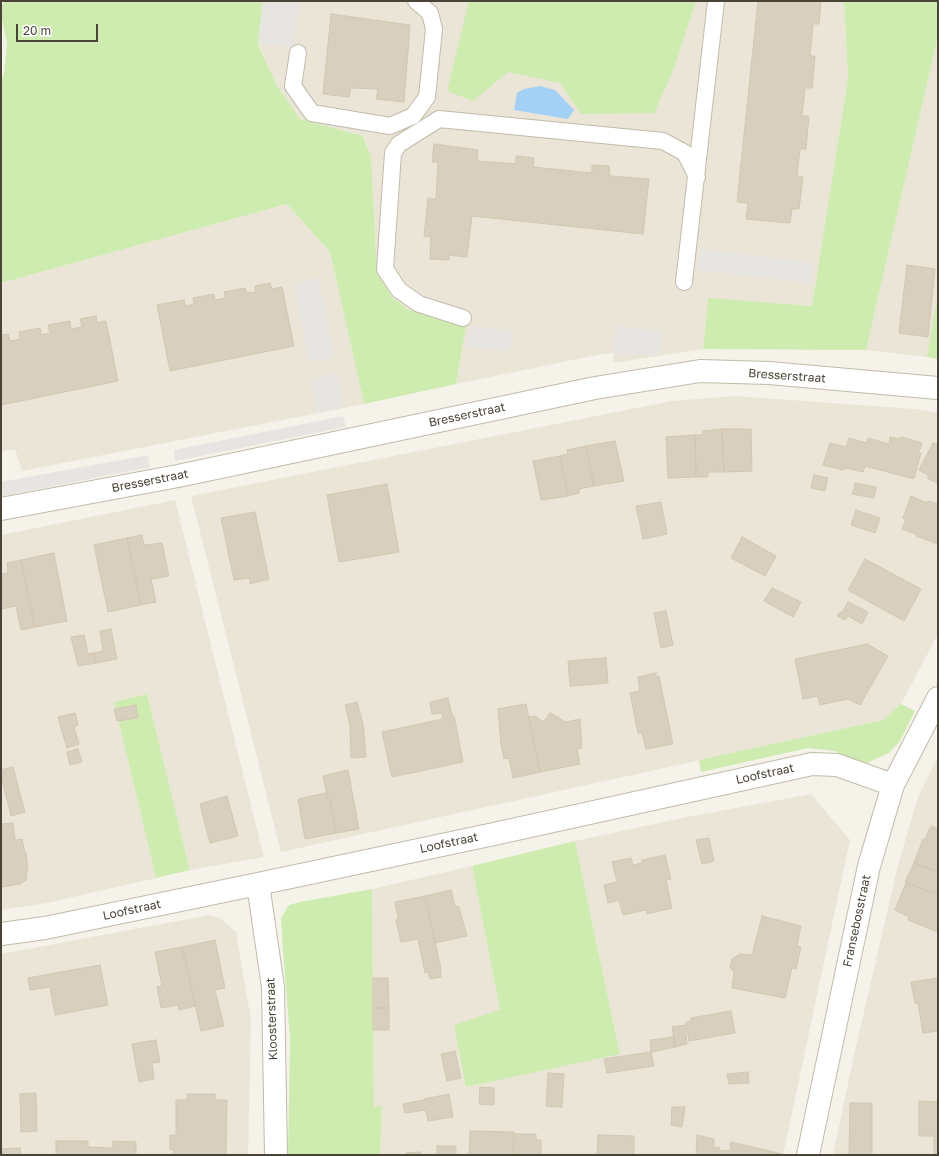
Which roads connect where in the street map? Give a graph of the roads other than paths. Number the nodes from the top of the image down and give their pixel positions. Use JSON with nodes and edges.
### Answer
{"nodes":[{"id":1,"x":416,"y":1,"type":"edge"},
{"id":2,"x":716,"y":1,"type":"edge"},
{"id":3,"x":298,"y":53,"type":"dead end"},
{"id":4,"x":697,"y":177,"type":"junction"},
{"id":5,"x":684,"y":282,"type":"dead end"},
{"id":6,"x":463,"y":318,"type":"dead end"},
{"id":7,"x":938,"y":388,"type":"edge"},
{"id":8,"x":1,"y":509,"type":"edge"},
{"id":9,"x":938,"y":698,"type":"edge"},
{"id":10,"x":893,"y":785,"type":"junction"},
{"id":11,"x":258,"y":884,"type":"junction"},
{"id":12,"x":1,"y":934,"type":"edge"},
{"id":13,"x":276,"y":1155,"type":"edge"},
{"id":14,"x":808,"y":1155,"type":"edge"}],
"edges":[{"from":1,"to":3,"type":"lane"},
{"from":2,"to":4,"type":"lane"},
{"from":4,"to":5,"type":"lane"},
{"from":4,"to":6,"type":"lane"},
{"from":7,"to":8,"type":"street","name":"Bresserstraat"},
{"from":9,"to":10,"type":"street","name":"Fransebosstraat"},
{"from":10,"to":11,"type":"street","name":"Loofstraat"},
{"from":10,"to":14,"type":"street","name":"Fransebosstraat"},
{"from":11,"to":12,"type":"street","name":"Loofstraat"},
{"from":11,"to":13,"type":"street","name":"Kloosterstraat"}]}
